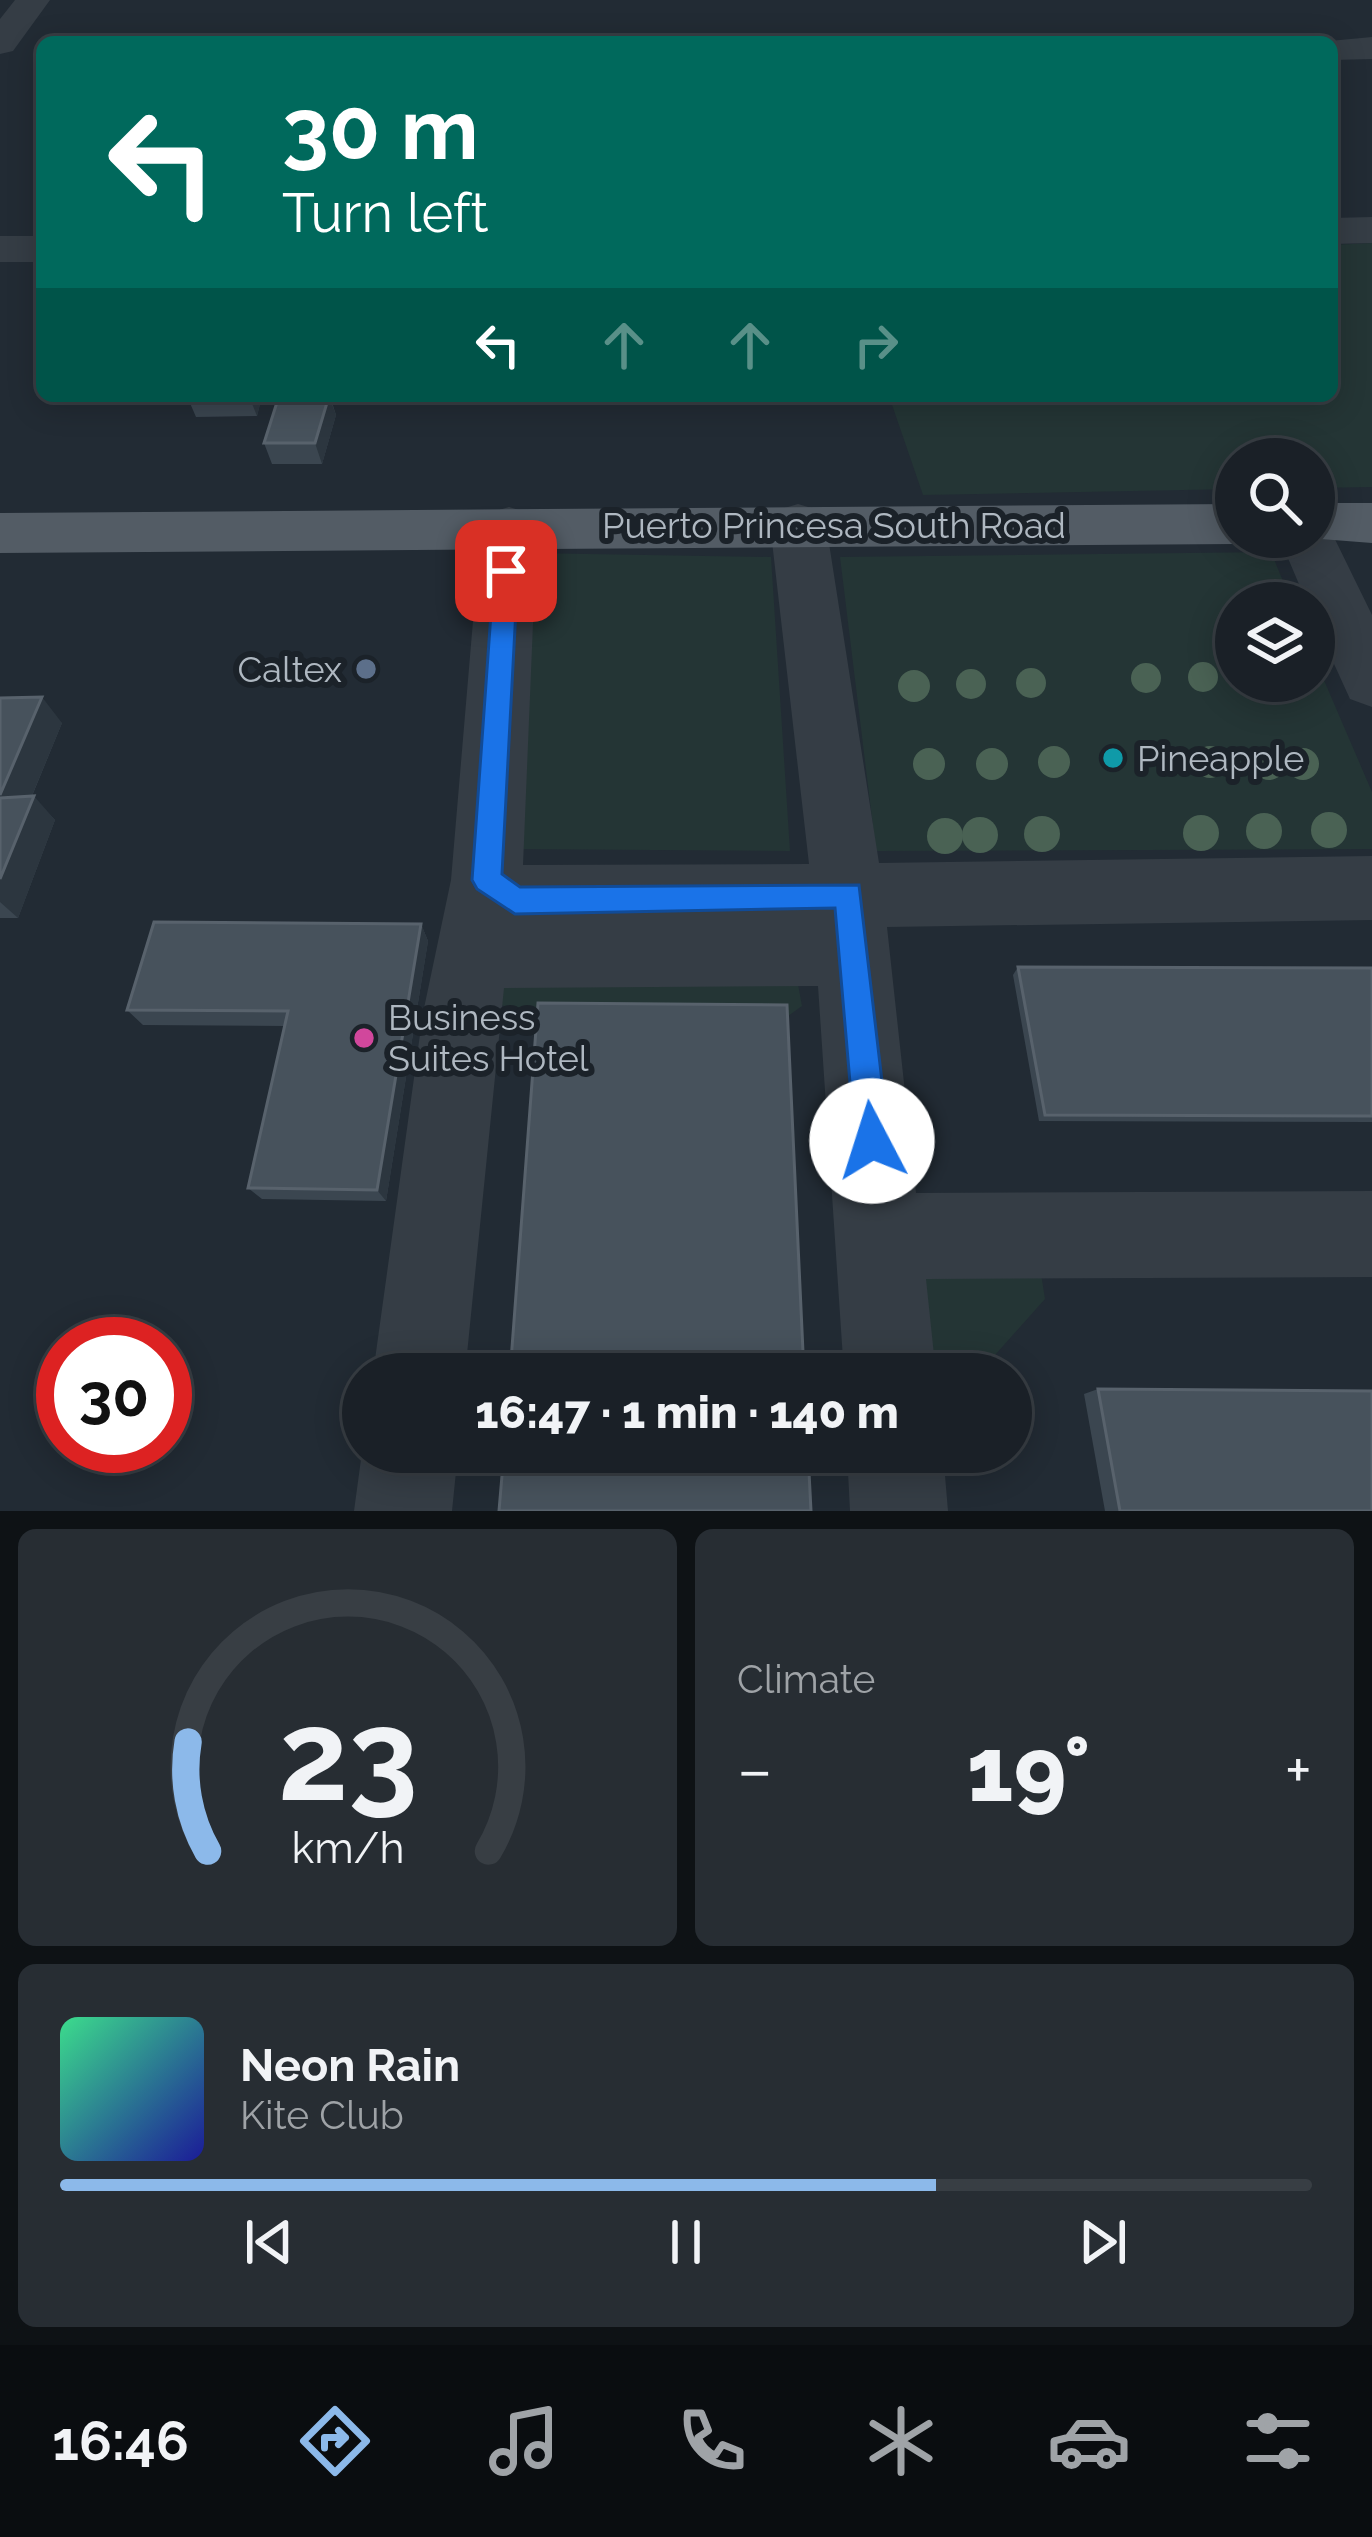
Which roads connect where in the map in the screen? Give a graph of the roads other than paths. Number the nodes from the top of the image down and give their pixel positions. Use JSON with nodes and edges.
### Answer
{"nodes":[{"id":1,"x":33,"y":0,"type":"edge"},
{"id":2,"x":1372,"y":48,"type":"edge"},
{"id":3,"x":1338,"y":49,"type":"edge"},
{"id":4,"x":7,"y":61,"type":"edge"},
{"id":5,"x":1372,"y":230,"type":"edge"},
{"id":6,"x":1338,"y":231,"type":"edge"},
{"id":7,"x":0,"y":249,"type":"edge"},
{"id":8,"x":36,"y":249,"type":"edge"},
{"id":9,"x":1372,"y":523,"type":"edge"},
{"id":10,"x":797,"y":524,"type":"junction"},
{"id":11,"x":1215,"y":524,"type":"edge"},
{"id":12,"x":1335,"y":524,"type":"edge"},
{"id":13,"x":509,"y":527,"type":"junction"},
{"id":14,"x":0,"y":532,"type":"edge"},
{"id":15,"x":1316,"y":558,"type":"edge"},
{"id":16,"x":1372,"y":682,"type":"edge"},
{"id":17,"x":1372,"y":888,"type":"edge"},
{"id":18,"x":480,"y":917,"type":"junction"},
{"id":19,"x":851,"y":923,"type":"junction"},
{"id":20,"x":1372,"y":1234,"type":"edge"},
{"id":21,"x":880,"y":1236,"type":"junction"},
{"id":22,"x":422,"y":1353,"type":"edge"},
{"id":23,"x":888,"y":1353,"type":"edge"},
{"id":24,"x":408,"y":1473,"type":"edge"},
{"id":25,"x":896,"y":1473,"type":"edge"},
{"id":26,"x":403,"y":1511,"type":"edge"},
{"id":27,"x":898,"y":1511,"type":"edge"}],
"edges":[{"from":1,"to":4,"type":"street"},
{"from":2,"to":3,"type":"street"},
{"from":5,"to":6,"type":"street"},
{"from":7,"to":8,"type":"street"},
{"from":9,"to":12,"type":"main road"},
{"from":10,"to":11,"type":"main road","name":"Puerto Princesa South Road"},
{"from":10,"to":13,"type":"main road","name":"Puerto Princesa South Road"},
{"from":10,"to":19,"type":"street"},
{"from":13,"to":14,"type":"main road","name":"Puerto Princesa South Road"},
{"from":13,"to":18,"type":"street"},
{"from":15,"to":16,"type":"street"},
{"from":17,"to":19,"type":"street"},
{"from":18,"to":19,"type":"street"},
{"from":18,"to":22,"type":"street"},
{"from":19,"to":21,"type":"street"},
{"from":20,"to":21,"type":"street"},
{"from":21,"to":23,"type":"street"},
{"from":24,"to":26,"type":"street"},
{"from":25,"to":27,"type":"street"}]}
